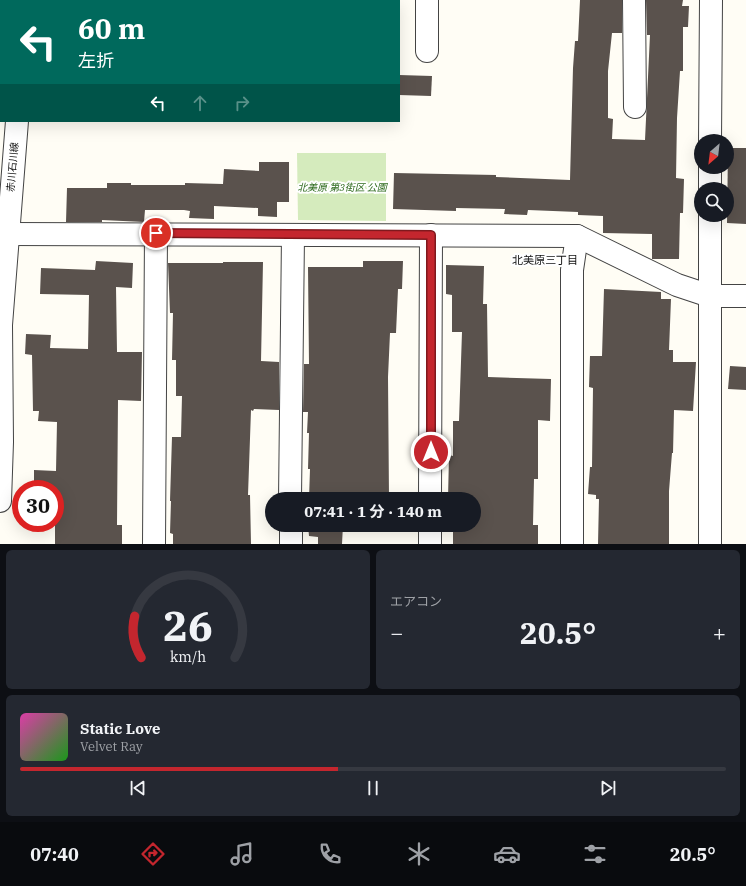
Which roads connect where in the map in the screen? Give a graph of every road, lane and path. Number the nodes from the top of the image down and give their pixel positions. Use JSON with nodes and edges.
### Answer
{"nodes":[{"id":1,"x":427,"y":0,"type":"edge"},
{"id":2,"x":634,"y":0,"type":"edge"},
{"id":3,"x":711,"y":0,"type":"edge"},
{"id":4,"x":427,"y":51,"type":"dead end"},
{"id":5,"x":635,"y":106,"type":"dead end"},
{"id":6,"x":17,"y":122,"type":"edge"},
{"id":7,"x":710,"y":134,"type":"edge"},
{"id":8,"x":710,"y":222,"type":"edge"},
{"id":9,"x":156,"y":233,"type":"junction"},
{"id":10,"x":7,"y":234,"type":"junction"},
{"id":11,"x":292,"y":235,"type":"junction"},
{"id":12,"x":431,"y":235,"type":"junction"},
{"id":13,"x":577,"y":236,"type":"junction"},
{"id":14,"x":710,"y":296,"type":"junction"},
{"id":15,"x":746,"y":296,"type":"edge"},
{"id":16,"x":290,"y":492,"type":"edge"},
{"id":17,"x":430,"y":492,"type":"edge"},
{"id":18,"x":0,"y":501,"type":"edge"},
{"id":19,"x":291,"y":532,"type":"edge"},
{"id":20,"x":430,"y":532,"type":"edge"},
{"id":21,"x":154,"y":544,"type":"edge"},
{"id":22,"x":291,"y":544,"type":"edge"},
{"id":23,"x":430,"y":544,"type":"edge"},
{"id":24,"x":572,"y":544,"type":"edge"},
{"id":25,"x":710,"y":544,"type":"edge"}],
"edges":[{"from":1,"to":4,"type":"street"},
{"from":2,"to":5,"type":"street"},
{"from":3,"to":7,"type":"street"},
{"from":6,"to":10,"type":"street","name":"赤川石川線"},
{"from":8,"to":14,"type":"street"},
{"from":9,"to":10,"type":"street"},
{"from":9,"to":11,"type":"street"},
{"from":9,"to":21,"type":"street"},
{"from":10,"to":18,"type":"street","name":"赤川石川線"},
{"from":11,"to":12,"type":"street"},
{"from":11,"to":16,"type":"street"},
{"from":12,"to":13,"type":"street"},
{"from":12,"to":17,"type":"street"},
{"from":13,"to":14,"type":"street"},
{"from":13,"to":24,"type":"street"},
{"from":14,"to":15,"type":"street"},
{"from":14,"to":25,"type":"street"},
{"from":19,"to":22,"type":"street"},
{"from":20,"to":23,"type":"street"}]}
